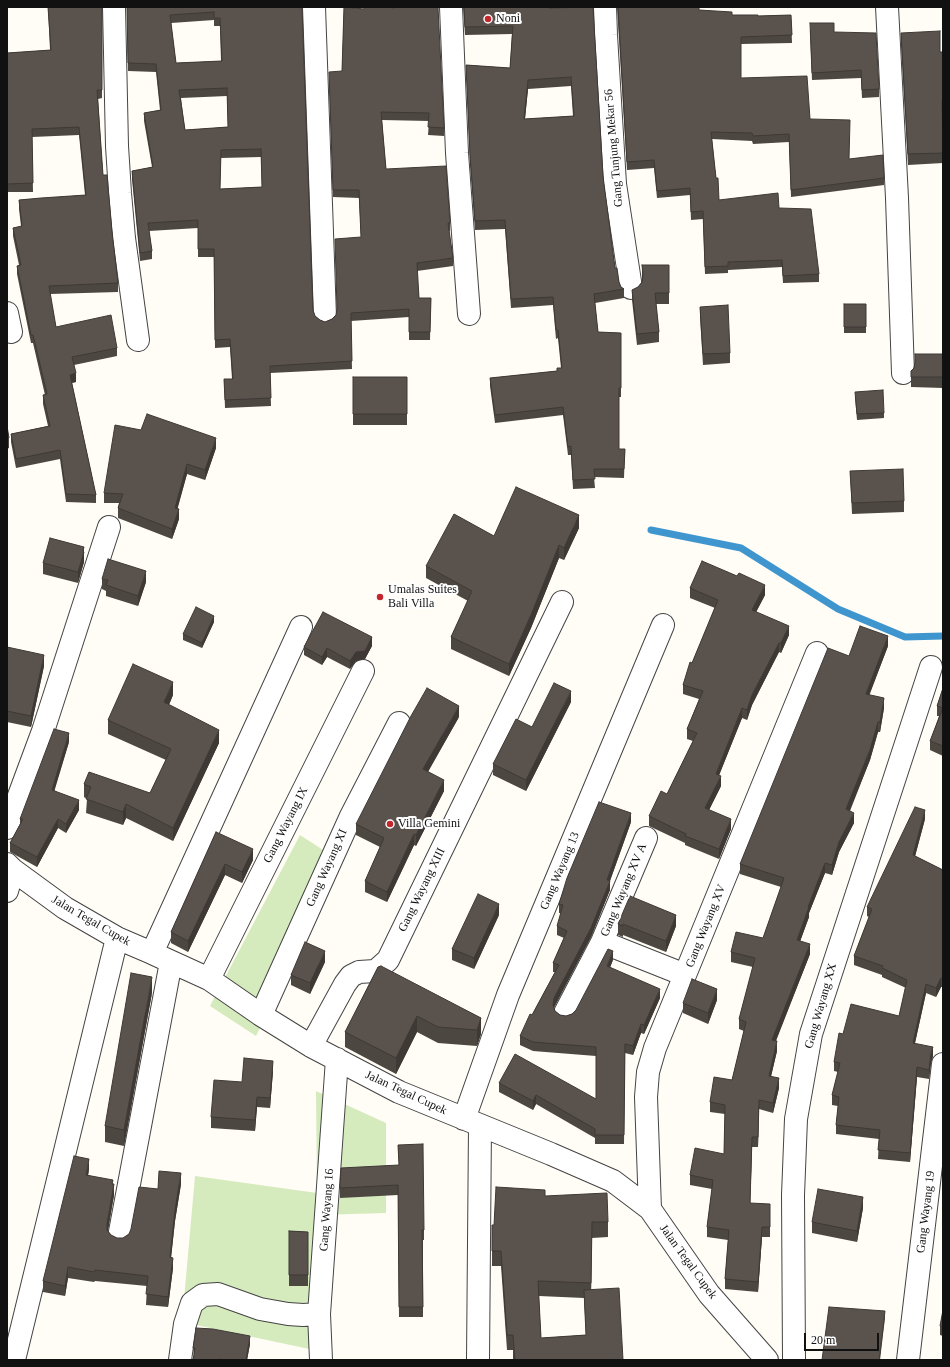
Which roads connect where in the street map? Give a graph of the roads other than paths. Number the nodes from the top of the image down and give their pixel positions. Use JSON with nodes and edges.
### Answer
{"nodes":[{"id":1,"x":114,"y":7,"type":"edge"},
{"id":2,"x":314,"y":7,"type":"edge"},
{"id":3,"x":451,"y":7,"type":"edge"},
{"id":4,"x":605,"y":7,"type":"edge"},
{"id":5,"x":887,"y":7,"type":"edge"},
{"id":6,"x":631,"y":288,"type":"dead end"},
{"id":7,"x":469,"y":314,"type":"dead end"},
{"id":8,"x":325,"y":317,"type":"dead end"},
{"id":9,"x":138,"y":340,"type":"dead end"},
{"id":10,"x":903,"y":372,"type":"dead end"},
{"id":11,"x":109,"y":527,"type":"dead end"},
{"id":12,"x":562,"y":602,"type":"dead end"},
{"id":13,"x":663,"y":625,"type":"dead end"},
{"id":14,"x":301,"y":627,"type":"dead end"},
{"id":15,"x":817,"y":653,"type":"dead end"},
{"id":16,"x":931,"y":667,"type":"dead end"},
{"id":17,"x":363,"y":671,"type":"dead end"},
{"id":18,"x":399,"y":723,"type":"dead end"},
{"id":19,"x":7,"y":828,"type":"edge"},
{"id":20,"x":646,"y":838,"type":"dead end"},
{"id":21,"x":10,"y":867,"type":"edge"},
{"id":22,"x":7,"y":891,"type":"edge"},
{"id":23,"x":117,"y":938,"type":"junction"},
{"id":24,"x":602,"y":942,"type":"junction"},
{"id":25,"x":162,"y":957,"type":"junction"},
{"id":26,"x":685,"y":975,"type":"junction"},
{"id":27,"x":209,"y":979,"type":"junction"},
{"id":28,"x":565,"y":1013,"type":"dead end"},
{"id":29,"x":261,"y":1015,"type":"junction"},
{"id":30,"x":311,"y":1046,"type":"junction"},
{"id":31,"x":337,"y":1059,"type":"junction"},
{"id":32,"x":943,"y":1064,"type":"edge"},
{"id":33,"x":472,"y":1122,"type":"junction"},
{"id":34,"x":650,"y":1209,"type":"junction"},
{"id":35,"x":119,"y":1236,"type":"edge"},
{"id":36,"x":319,"y":1314,"type":"junction"},
{"id":37,"x":14,"y":1360,"type":"edge"},
{"id":38,"x":180,"y":1360,"type":"edge"},
{"id":39,"x":321,"y":1360,"type":"edge"},
{"id":40,"x":478,"y":1360,"type":"edge"},
{"id":41,"x":767,"y":1360,"type":"edge"},
{"id":42,"x":794,"y":1360,"type":"edge"},
{"id":43,"x":908,"y":1360,"type":"edge"}],
"edges":[{"from":1,"to":9,"type":"street"},
{"from":2,"to":8,"type":"street"},
{"from":3,"to":7,"type":"street"},
{"from":4,"to":6,"type":"street","name":"Gang Tunjung Mekar 56"},
{"from":5,"to":10,"type":"street"},
{"from":11,"to":19,"type":"street"},
{"from":12,"to":30,"type":"street","name":"Gang Wayang XIII"},
{"from":13,"to":33,"type":"street","name":"Gang Wayang 13"},
{"from":14,"to":25,"type":"street"},
{"from":15,"to":26,"type":"street","name":"Gang Wayang XV"},
{"from":16,"to":42,"type":"street","name":"Gang Wayang XX"},
{"from":17,"to":27,"type":"street","name":"Gang Wayang IX"},
{"from":18,"to":29,"type":"street","name":"Gang Wayang XI"},
{"from":20,"to":24,"type":"street","name":"Gang Wayang XV A"},
{"from":21,"to":22,"type":"street"},
{"from":21,"to":23,"type":"street","name":"Jalan Tegal Cupek"},
{"from":23,"to":25,"type":"street","name":"Jalan Tegal Cupek"},
{"from":23,"to":37,"type":"street"},
{"from":24,"to":26,"type":"street","name":"Gang Wayang XV A"},
{"from":24,"to":28,"type":"street","name":"Gang Wayang XV A"},
{"from":25,"to":27,"type":"street","name":"Jalan Tegal Cupek"},
{"from":25,"to":35,"type":"street"},
{"from":26,"to":34,"type":"street","name":"Gang Wayang XV"},
{"from":27,"to":29,"type":"street","name":"Jalan Tegal Cupek"},
{"from":29,"to":30,"type":"street","name":"Jalan Tegal Cupek"},
{"from":30,"to":31,"type":"street","name":"Jalan Tegal Cupek"},
{"from":31,"to":33,"type":"street","name":"Jalan Tegal Cupek"},
{"from":31,"to":36,"type":"street","name":"Gang Wayang 16"},
{"from":32,"to":43,"type":"street","name":"Gang Wayang 19"},
{"from":33,"to":34,"type":"street","name":"Jalan Tegal Cupek"},
{"from":33,"to":40,"type":"street"},
{"from":34,"to":41,"type":"street","name":"Jalan Tegal Cupek"},
{"from":36,"to":38,"type":"street"},
{"from":36,"to":39,"type":"street","name":"Gang Wayang 16"}]}
